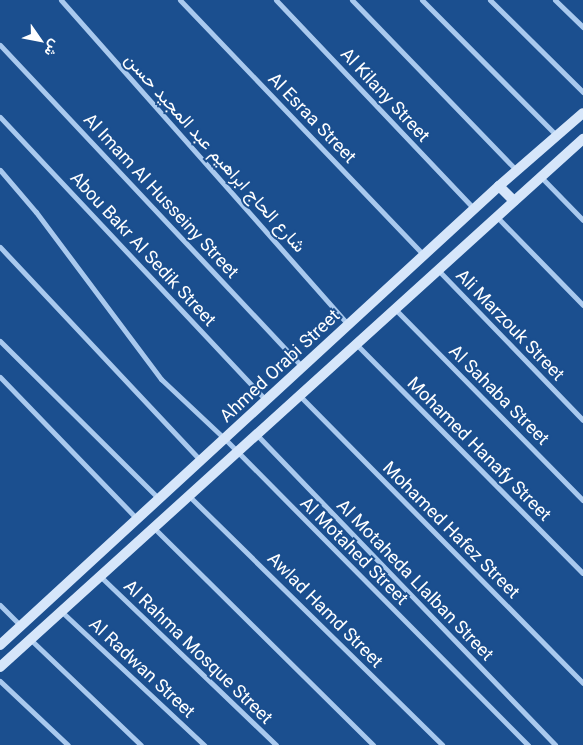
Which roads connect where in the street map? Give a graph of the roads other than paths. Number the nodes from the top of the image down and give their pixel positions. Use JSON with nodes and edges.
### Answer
{"nodes":[{"id":1,"x":61,"y":0,"type":"edge"},
{"id":2,"x":180,"y":0,"type":"edge"},
{"id":3,"x":276,"y":0,"type":"edge"},
{"id":4,"x":352,"y":0,"type":"edge"},
{"id":5,"x":422,"y":0,"type":"edge"},
{"id":6,"x":490,"y":0,"type":"edge"},
{"id":7,"x":555,"y":0,"type":"edge"},
{"id":8,"x":583,"y":27,"type":"edge"},
{"id":9,"x":0,"y":45,"type":"edge"},
{"id":10,"x":583,"y":92,"type":"edge"},
{"id":11,"x":583,"y":113,"type":"edge"},
{"id":12,"x":0,"y":117,"type":"edge"},
{"id":13,"x":556,"y":135,"type":"junction"},
{"id":14,"x":583,"y":139,"type":"edge"},
{"id":15,"x":0,"y":170,"type":"edge"},
{"id":16,"x":516,"y":170,"type":"junction"},
{"id":17,"x":541,"y":177,"type":"junction"},
{"id":18,"x":499,"y":186,"type":"junction"},
{"id":19,"x":514,"y":201,"type":"junction"},
{"id":20,"x":474,"y":209,"type":"junction"},
{"id":21,"x":497,"y":217,"type":"junction"},
{"id":22,"x":583,"y":220,"type":"edge"},
{"id":23,"x":0,"y":247,"type":"edge"},
{"id":24,"x":424,"y":255,"type":"junction"},
{"id":25,"x":439,"y":271,"type":"junction"},
{"id":26,"x":583,"y":305,"type":"edge"},
{"id":27,"x":395,"y":309,"type":"junction"},
{"id":28,"x":348,"y":324,"type":"junction"},
{"id":29,"x":0,"y":340,"type":"edge"},
{"id":30,"x":356,"y":344,"type":"junction"},
{"id":31,"x":302,"y":367,"type":"junction"},
{"id":32,"x":0,"y":377,"type":"edge"},
{"id":33,"x":299,"y":396,"type":"junction"},
{"id":34,"x":267,"y":401,"type":"junction"},
{"id":35,"x":583,"y":420,"type":"edge"},
{"id":36,"x":256,"y":434,"type":"junction"},
{"id":37,"x":225,"y":439,"type":"junction"},
{"id":38,"x":238,"y":453,"type":"junction"},
{"id":39,"x":201,"y":462,"type":"junction"},
{"id":40,"x":188,"y":496,"type":"junction"},
{"id":41,"x":159,"y":499,"type":"junction"},
{"id":42,"x":583,"y":500,"type":"edge"},
{"id":43,"x":137,"y":520,"type":"junction"},
{"id":44,"x":155,"y":529,"type":"junction"},
{"id":45,"x":583,"y":573,"type":"edge"},
{"id":46,"x":102,"y":578,"type":"junction"},
{"id":47,"x":0,"y":605,"type":"edge"},
{"id":48,"x":62,"y":612,"type":"junction"},
{"id":49,"x":22,"y":626,"type":"junction"},
{"id":50,"x":31,"y":640,"type":"junction"},
{"id":51,"x":0,"y":645,"type":"edge"},
{"id":52,"x":0,"y":667,"type":"edge"},
{"id":53,"x":0,"y":681,"type":"edge"},
{"id":54,"x":583,"y":683,"type":"edge"},
{"id":55,"x":68,"y":745,"type":"edge"},
{"id":56,"x":142,"y":745,"type":"edge"},
{"id":57,"x":204,"y":745,"type":"edge"},
{"id":58,"x":276,"y":745,"type":"edge"},
{"id":59,"x":373,"y":745,"type":"edge"},
{"id":60,"x":442,"y":745,"type":"edge"},
{"id":61,"x":528,"y":745,"type":"edge"},
{"id":62,"x":554,"y":745,"type":"edge"}],
"edges":[{"from":1,"to":28,"type":"street","name":"شارع الحاج ابراهيم عبد المجيد حسن"},
{"from":2,"to":24,"type":"street","name":"Al Esraa Street"},
{"from":3,"to":20,"type":"street","name":"Al Kilany Street"},
{"from":4,"to":16,"type":"street"},
{"from":5,"to":13,"type":"street"},
{"from":6,"to":10,"type":"street"},
{"from":7,"to":8,"type":"street"},
{"from":9,"to":31,"type":"street","name":"Al Imam Al Husseiny Street"},
{"from":11,"to":13,"type":"street","name":"Ahmed Orabi Street"},
{"from":12,"to":34,"type":"street","name":"Abou Bakr Al Sedik Street"},
{"from":13,"to":16,"type":"street","name":"Ahmed Orabi Street"},
{"from":14,"to":17,"type":"street","name":"Ahmed Orabi Street"},
{"from":15,"to":37,"type":"street","name":"Al Motahed Street"},
{"from":16,"to":18,"type":"street","name":"Ahmed Orabi Street"},
{"from":17,"to":19,"type":"street","name":"Ahmed Orabi Street"},
{"from":17,"to":22,"type":"street"},
{"from":18,"to":19,"type":"street"},
{"from":18,"to":20,"type":"street","name":"Ahmed Orabi Street"},
{"from":19,"to":21,"type":"street","name":"Ahmed Orabi Street"},
{"from":20,"to":24,"type":"street","name":"Ahmed Orabi Street"},
{"from":21,"to":25,"type":"street","name":"Ahmed Orabi Street"},
{"from":21,"to":26,"type":"street"},
{"from":23,"to":39,"type":"street"},
{"from":24,"to":28,"type":"street","name":"Ahmed Orabi Street"},
{"from":25,"to":27,"type":"street","name":"Ahmed Orabi Street"},
{"from":25,"to":35,"type":"street","name":"Ali Marzouk Street"},
{"from":27,"to":30,"type":"street","name":"Ahmed Orabi Street"},
{"from":27,"to":42,"type":"street","name":"Al Sahaba Street"},
{"from":28,"to":31,"type":"street","name":"Ahmed Orabi Street"},
{"from":29,"to":41,"type":"street"},
{"from":30,"to":33,"type":"street","name":"Ahmed Orabi Street"},
{"from":30,"to":45,"type":"street","name":"Mohamed Hanafy Street"},
{"from":31,"to":34,"type":"street","name":"Ahmed Orabi Street"},
{"from":32,"to":43,"type":"street"},
{"from":33,"to":36,"type":"street","name":"Ahmed Orabi Street"},
{"from":33,"to":54,"type":"street","name":"Mohamed Hafez Street"},
{"from":34,"to":37,"type":"street","name":"Ahmed Orabi Street"},
{"from":36,"to":38,"type":"street","name":"Ahmed Orabi Street"},
{"from":36,"to":62,"type":"street","name":"Al Motaheda Llalban Street"},
{"from":37,"to":38,"type":"street","name":"Al Motahed Street"},
{"from":37,"to":39,"type":"street","name":"Ahmed Orabi Street"},
{"from":38,"to":40,"type":"street","name":"Ahmed Orabi Street"},
{"from":38,"to":61,"type":"street","name":"Al Motahed Street"},
{"from":39,"to":41,"type":"street","name":"Ahmed Orabi Street"},
{"from":40,"to":44,"type":"street","name":"Ahmed Orabi Street"},
{"from":40,"to":60,"type":"street","name":"Awlad Hamd Street"},
{"from":41,"to":43,"type":"street","name":"Ahmed Orabi Street"},
{"from":43,"to":49,"type":"street","name":"Ahmed Orabi Street"},
{"from":44,"to":46,"type":"street","name":"Ahmed Orabi Street"},
{"from":44,"to":59,"type":"street"},
{"from":46,"to":48,"type":"street","name":"Ahmed Orabi Street"},
{"from":46,"to":58,"type":"street","name":"Al Rahma Mosque Street"},
{"from":47,"to":49,"type":"street"},
{"from":48,"to":50,"type":"street","name":"Ahmed Orabi Street"},
{"from":48,"to":57,"type":"street","name":"Al Radwan Street"},
{"from":49,"to":51,"type":"street","name":"Ahmed Orabi Street"},
{"from":50,"to":52,"type":"street","name":"Ahmed Orabi Street"},
{"from":50,"to":56,"type":"street"},
{"from":53,"to":55,"type":"street"}]}
